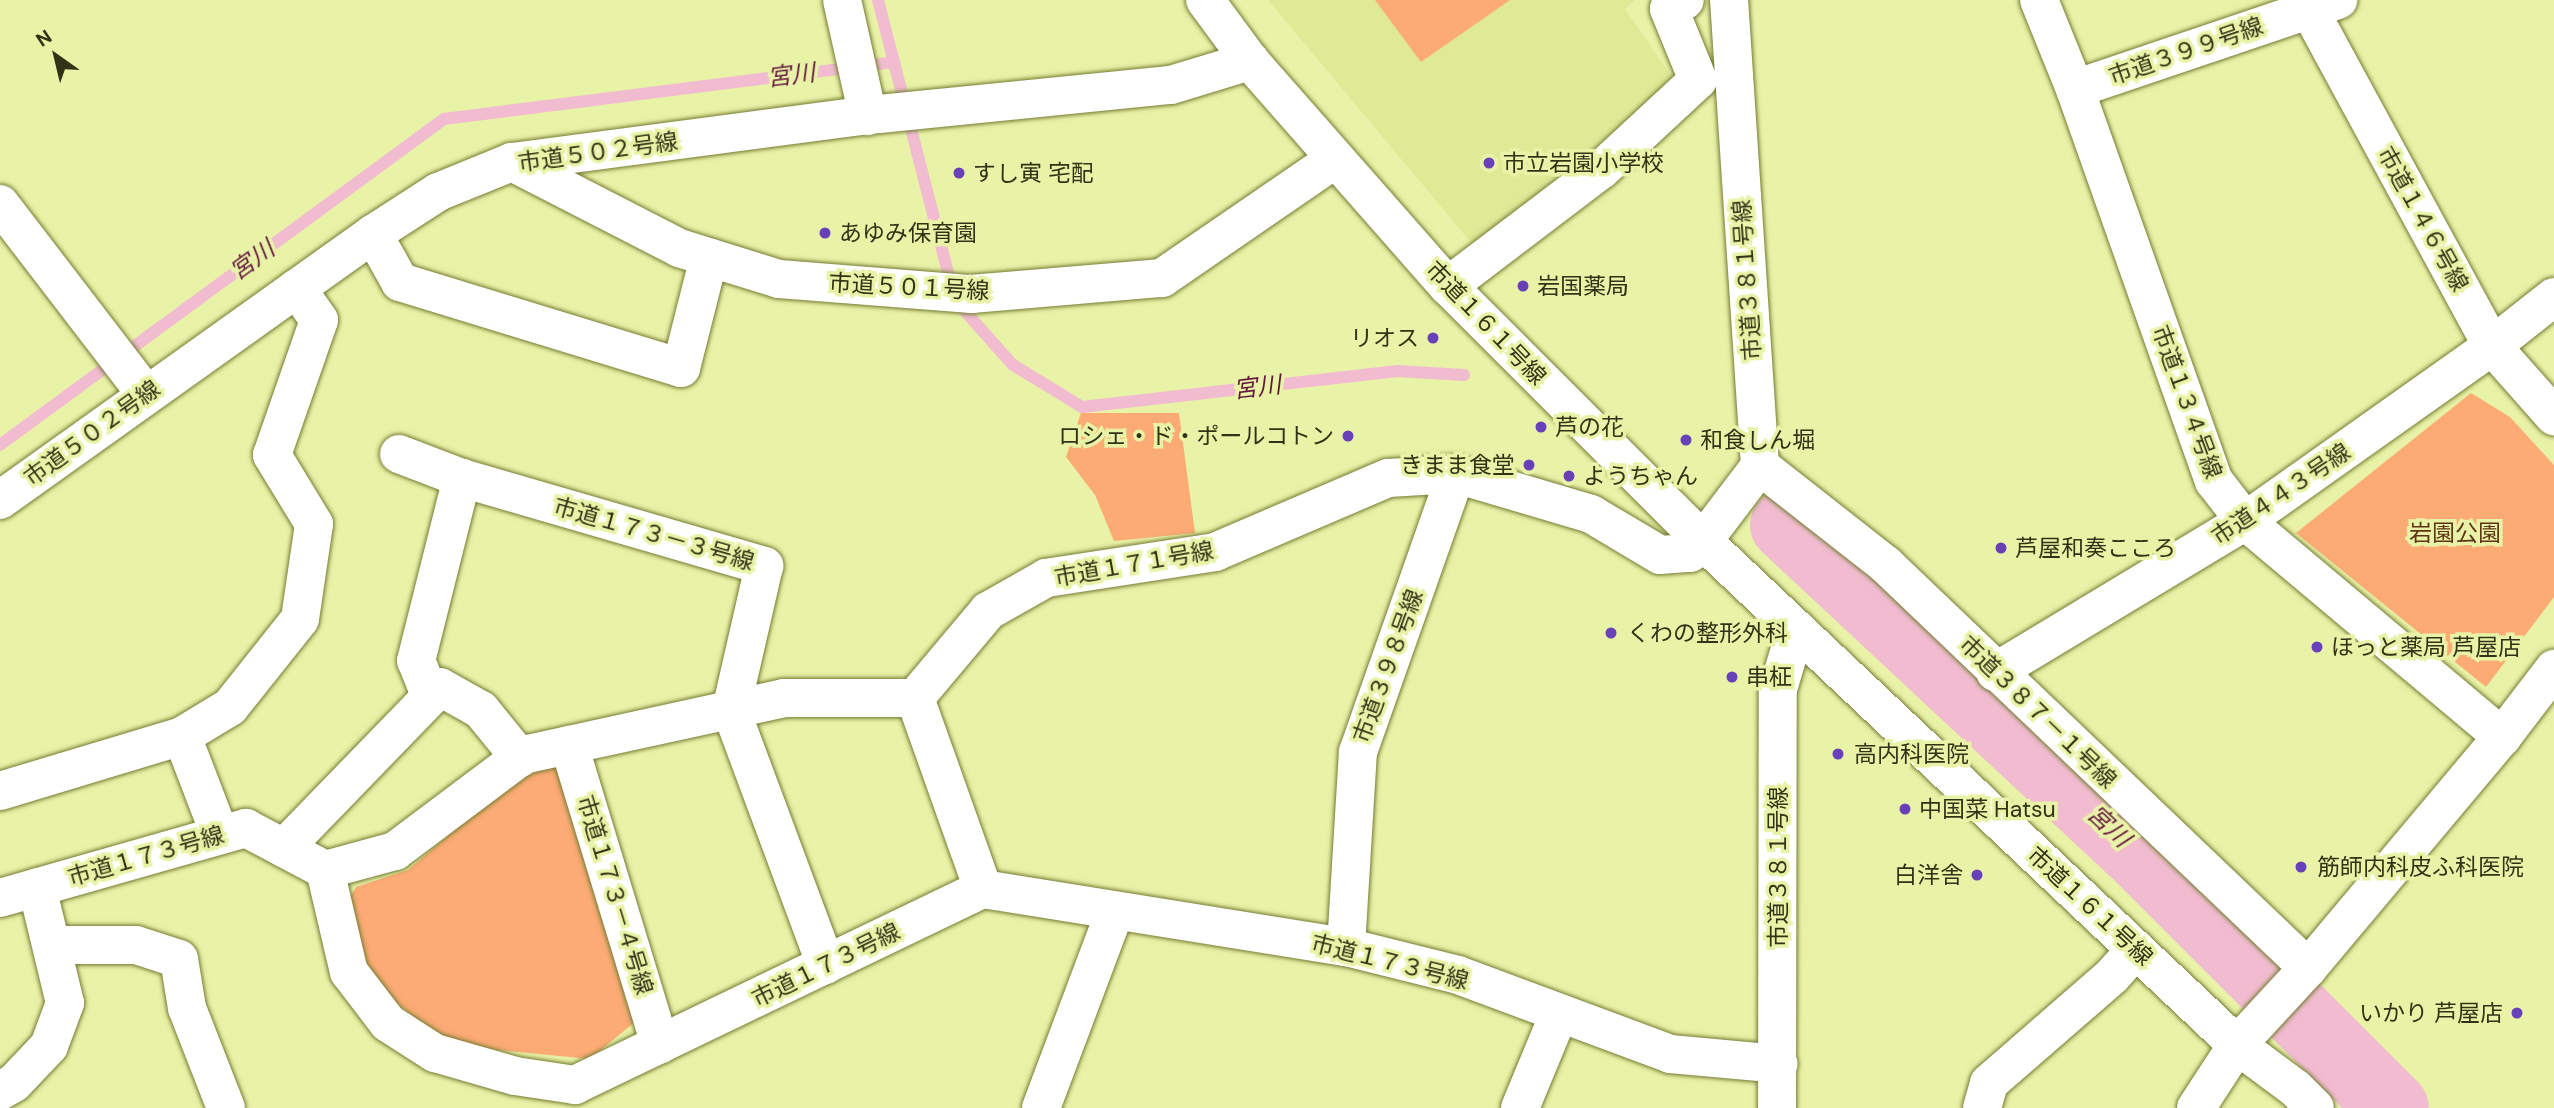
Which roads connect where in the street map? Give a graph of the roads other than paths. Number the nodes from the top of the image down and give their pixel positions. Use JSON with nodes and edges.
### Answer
{"nodes":[{"id":1,"x":842,"y":0,"type":"edge"},
{"id":2,"x":1205,"y":0,"type":"edge"},
{"id":3,"x":1685,"y":0,"type":"edge"},
{"id":4,"x":1729,"y":0,"type":"edge"},
{"id":5,"x":2039,"y":0,"type":"edge"},
{"id":6,"x":2324,"y":5,"type":"edge"},
{"id":7,"x":1250,"y":61,"type":"junction"},
{"id":8,"x":2075,"y":89,"type":"junction"},
{"id":9,"x":870,"y":107,"type":"junction"},
{"id":10,"x":1335,"y":159,"type":"junction"},
{"id":11,"x":512,"y":162,"type":"junction"},
{"id":12,"x":0,"y":204,"type":"edge"},
{"id":13,"x":373,"y":234,"type":"junction"},
{"id":14,"x":709,"y":257,"type":"junction"},
{"id":15,"x":1448,"y":286,"type":"junction"},
{"id":16,"x":297,"y":288,"type":"junction"},
{"id":17,"x":2554,"y":297,"type":"edge"},
{"id":18,"x":2492,"y":346,"type":"junction"},
{"id":19,"x":127,"y":369,"type":"junction"},
{"id":20,"x":2554,"y":416,"type":"edge"},
{"id":21,"x":399,"y":454,"type":"dead end"},
{"id":22,"x":1760,"y":466,"type":"junction"},
{"id":23,"x":1457,"y":474,"type":"junction"},
{"id":24,"x":462,"y":478,"type":"junction"},
{"id":25,"x":0,"y":500,"type":"edge"},
{"id":26,"x":2245,"y":521,"type":"junction"},
{"id":27,"x":1703,"y":541,"type":"junction"},
{"id":28,"x":1796,"y":629,"type":"junction"},
{"id":29,"x":2554,"y":669,"type":"edge"},
{"id":30,"x":1995,"y":672,"type":"junction"},
{"id":31,"x":430,"y":695,"type":"junction"},
{"id":32,"x":915,"y":698,"type":"junction"},
{"id":33,"x":731,"y":709,"type":"junction"},
{"id":34,"x":182,"y":736,"type":"junction"},
{"id":35,"x":2502,"y":737,"type":"junction"},
{"id":36,"x":569,"y":745,"type":"junction"},
{"id":37,"x":520,"y":758,"type":"junction"},
{"id":38,"x":0,"y":791,"type":"edge"},
{"id":39,"x":220,"y":835,"type":"junction"},
{"id":40,"x":284,"y":848,"type":"junction"},
{"id":41,"x":325,"y":870,"type":"junction"},
{"id":42,"x":37,"y":887,"type":"junction"},
{"id":43,"x":983,"y":889,"type":"junction"},
{"id":44,"x":0,"y":898,"type":"edge"},
{"id":45,"x":1115,"y":911,"type":"junction"},
{"id":46,"x":52,"y":946,"type":"junction"},
{"id":47,"x":1346,"y":947,"type":"junction"},
{"id":48,"x":2136,"y":949,"type":"junction"},
{"id":49,"x":826,"y":965,"type":"junction"},
{"id":50,"x":2295,"y":982,"type":"junction"},
{"id":51,"x":1559,"y":1014,"type":"junction"},
{"id":52,"x":660,"y":1044,"type":"junction"},
{"id":53,"x":2237,"y":1045,"type":"junction"},
{"id":54,"x":1779,"y":1064,"type":"junction"},
{"id":55,"x":0,"y":1091,"type":"edge"},
{"id":56,"x":226,"y":1108,"type":"edge"},
{"id":57,"x":1041,"y":1108,"type":"edge"},
{"id":58,"x":1520,"y":1108,"type":"edge"},
{"id":59,"x":1777,"y":1108,"type":"edge"},
{"id":60,"x":1982,"y":1108,"type":"edge"},
{"id":61,"x":2196,"y":1108,"type":"edge"},
{"id":62,"x":2315,"y":1108,"type":"edge"}],
"edges":[{"from":1,"to":9,"type":"street"},
{"from":2,"to":7,"type":"street","name":"市道１６１号線"},
{"from":3,"to":15,"type":"street"},
{"from":4,"to":22,"type":"street","name":"市道３８１号線"},
{"from":5,"to":8,"type":"street","name":"市道１３４号線"},
{"from":6,"to":8,"type":"street","name":"市道３９９号線"},
{"from":6,"to":18,"type":"street","name":"市道１４６号線"},
{"from":7,"to":9,"type":"street","name":"市道５０２号線"},
{"from":7,"to":10,"type":"street","name":"市道１６１号線"},
{"from":8,"to":26,"type":"street","name":"市道１３４号線"},
{"from":9,"to":11,"type":"street","name":"市道５０２号線"},
{"from":10,"to":14,"type":"street","name":"市道５０１号線"},
{"from":10,"to":15,"type":"street","name":"市道１６１号線"},
{"from":11,"to":13,"type":"street","name":"市道５０２号線"},
{"from":11,"to":14,"type":"street","name":"市道５０１号線"},
{"from":12,"to":19,"type":"street"},
{"from":13,"to":14,"type":"street"},
{"from":13,"to":16,"type":"street","name":"市道５０２号線"},
{"from":15,"to":27,"type":"street","name":"市道１６１号線"},
{"from":16,"to":19,"type":"street","name":"市道５０２号線"},
{"from":16,"to":34,"type":"street"},
{"from":17,"to":18,"type":"street","name":"市道４４３号線"},
{"from":18,"to":20,"type":"street","name":"市道１４６号線"},
{"from":18,"to":26,"type":"street","name":"市道４４３号線"},
{"from":19,"to":25,"type":"street","name":"市道５０２号線"},
{"from":21,"to":24,"type":"street","name":"市道１７３－３号線"},
{"from":22,"to":27,"type":"street"},
{"from":22,"to":30,"type":"street","name":"市道３８７－１号線"},
{"from":23,"to":27,"type":"street","name":"市道１７１号線"},
{"from":23,"to":32,"type":"street","name":"市道１７１号線"},
{"from":23,"to":47,"type":"street","name":"市道３９８号線"},
{"from":24,"to":31,"type":"street"},
{"from":24,"to":33,"type":"street","name":"市道１７３－３号線"},
{"from":26,"to":30,"type":"street","name":"市道４４３号線"},
{"from":26,"to":35,"type":"street","name":"市道１３４号線"},
{"from":27,"to":28,"type":"street","name":"市道１６１号線"},
{"from":28,"to":48,"type":"street","name":"市道１６１号線"},
{"from":28,"to":54,"type":"street","name":"市道３８１号線"},
{"from":29,"to":35,"type":"street"},
{"from":30,"to":50,"type":"street","name":"市道３８７－１号線"},
{"from":31,"to":37,"type":"street"},
{"from":31,"to":40,"type":"street"},
{"from":32,"to":33,"type":"street"},
{"from":32,"to":43,"type":"street"},
{"from":33,"to":36,"type":"street"},
{"from":33,"to":49,"type":"street"},
{"from":34,"to":38,"type":"street"},
{"from":34,"to":39,"type":"street"},
{"from":35,"to":50,"type":"street"},
{"from":36,"to":37,"type":"street"},
{"from":36,"to":52,"type":"street","name":"市道１７３－４号線"},
{"from":37,"to":41,"type":"street"},
{"from":39,"to":40,"type":"street","name":"市道１７３号線"},
{"from":39,"to":42,"type":"street","name":"市道１７３号線"},
{"from":40,"to":41,"type":"street","name":"市道１７３号線"},
{"from":41,"to":52,"type":"street","name":"市道１７３号線"},
{"from":42,"to":44,"type":"street","name":"市道１７３号線"},
{"from":42,"to":46,"type":"street"},
{"from":43,"to":45,"type":"street","name":"市道１７３号線"},
{"from":43,"to":49,"type":"street","name":"市道１７３号線"},
{"from":45,"to":47,"type":"street","name":"市道１７３号線"},
{"from":45,"to":57,"type":"street"},
{"from":46,"to":55,"type":"street"},
{"from":46,"to":56,"type":"street"},
{"from":47,"to":51,"type":"street","name":"市道１７３号線"},
{"from":48,"to":53,"type":"street","name":"市道１６１号線"},
{"from":48,"to":60,"type":"street"},
{"from":49,"to":52,"type":"street","name":"市道１７３号線"},
{"from":50,"to":53,"type":"street"},
{"from":51,"to":54,"type":"street","name":"市道１７３号線"},
{"from":51,"to":58,"type":"street"},
{"from":53,"to":61,"type":"street"},
{"from":53,"to":62,"type":"street","name":"市道１６１号線"},
{"from":54,"to":59,"type":"street","name":"市道３８１号線"}]}
